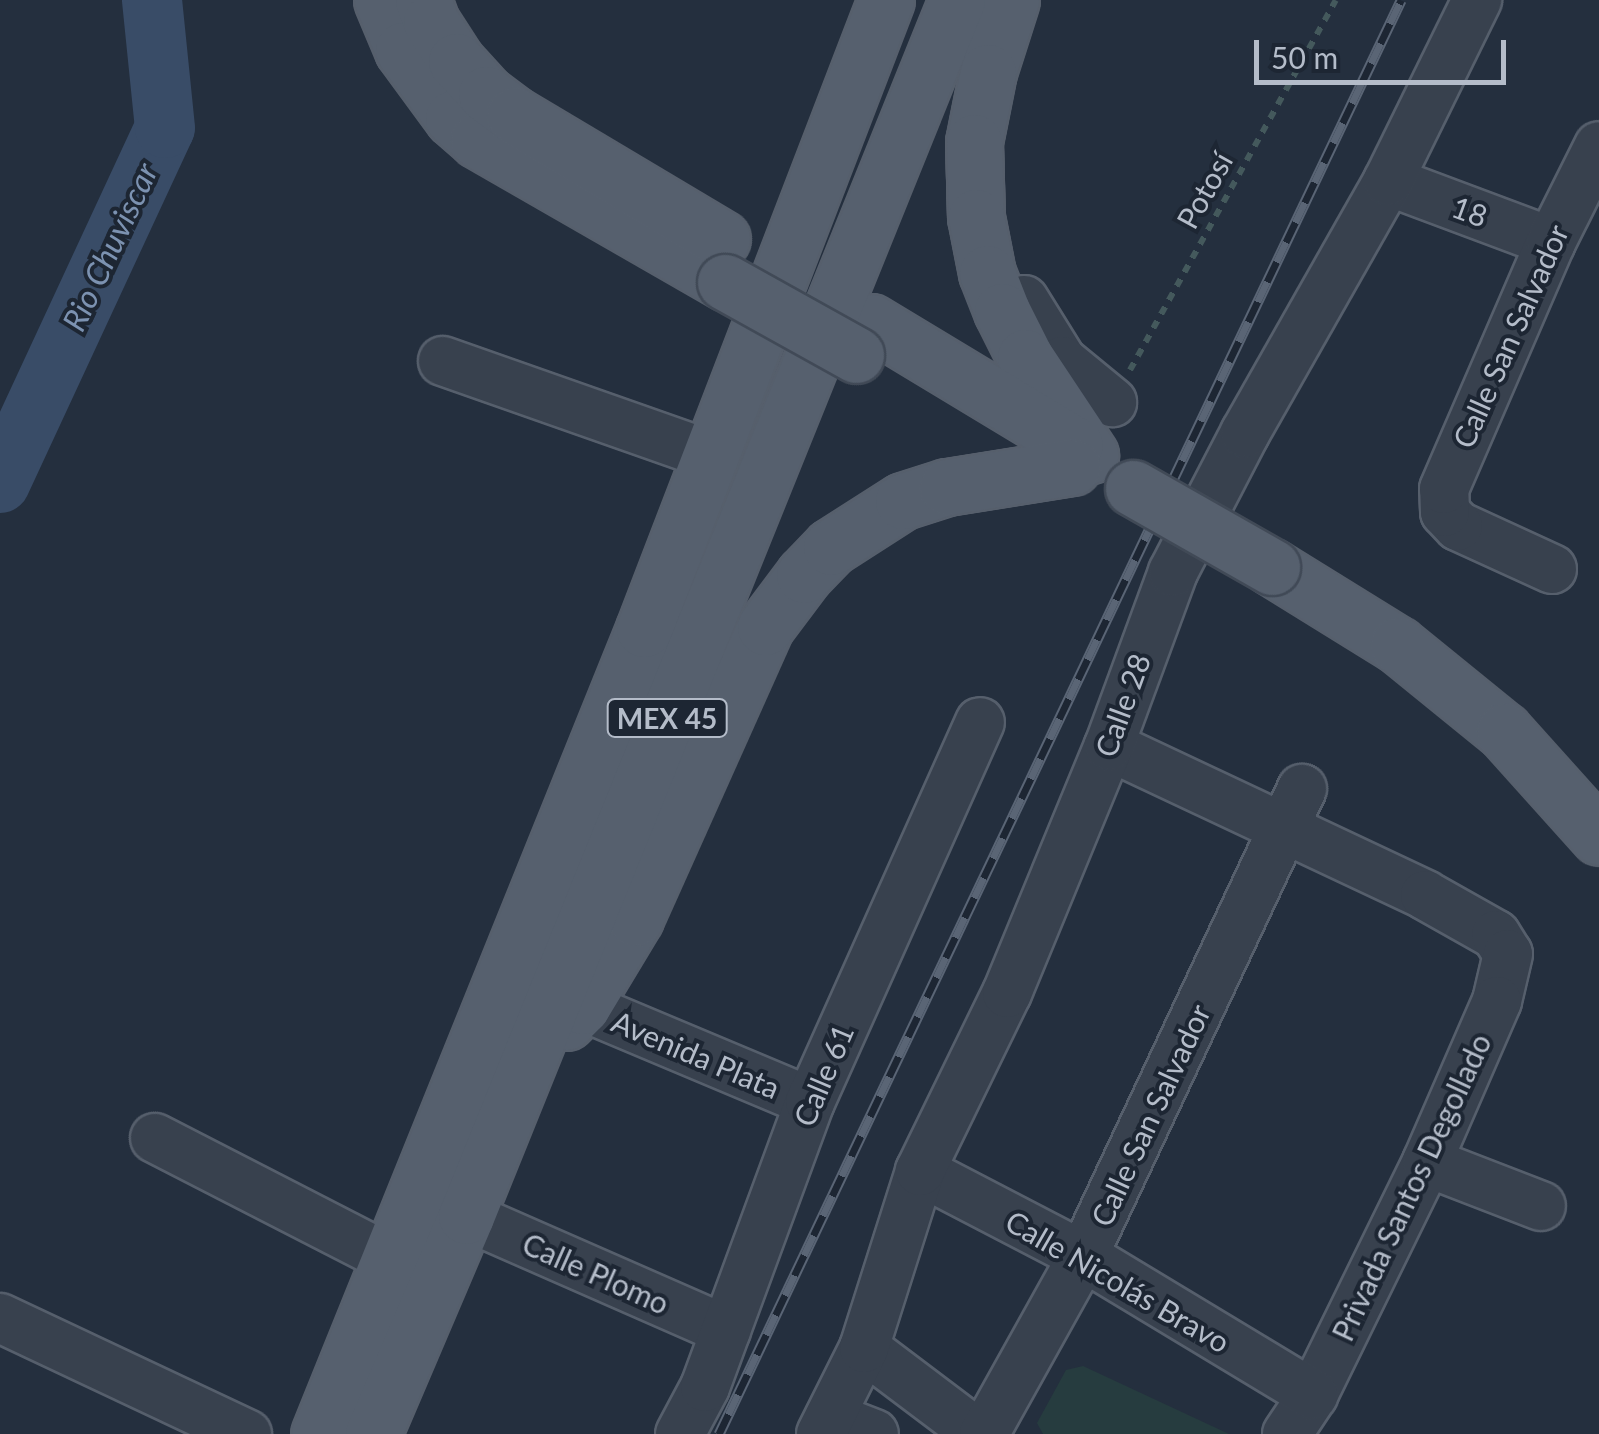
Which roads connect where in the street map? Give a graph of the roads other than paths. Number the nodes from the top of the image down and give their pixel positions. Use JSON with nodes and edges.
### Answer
{"nodes":[{"id":1,"x":382,"y":0,"type":"edge"},
{"id":2,"x":423,"y":0,"type":"edge"},
{"id":3,"x":864,"y":0,"type":"edge"},
{"id":4,"x":886,"y":0,"type":"edge"},
{"id":5,"x":957,"y":0,"type":"edge"},
{"id":6,"x":1012,"y":0,"type":"edge"},
{"id":7,"x":1038,"y":0,"type":"edge"},
{"id":8,"x":1477,"y":0,"type":"edge"},
{"id":9,"x":836,"y":124,"type":"junction"},
{"id":10,"x":1599,"y":146,"type":"edge"},
{"id":11,"x":1388,"y":181,"type":"junction"},
{"id":12,"x":1551,"y":242,"type":"junction"},
{"id":13,"x":734,"y":267,"type":"junction"},
{"id":14,"x":444,"y":361,"type":"dead end"},
{"id":15,"x":1112,"y":402,"type":"road end"},
{"id":16,"x":710,"y":455,"type":"junction"},
{"id":17,"x":1103,"y":472,"type":"junction"},
{"id":18,"x":1552,"y":569,"type":"dead end"},
{"id":19,"x":980,"y":722,"type":"dead end"},
{"id":20,"x":1109,"y":746,"type":"junction"},
{"id":21,"x":1294,"y":809,"type":"junction"},
{"id":22,"x":1599,"y":836,"type":"edge"},
{"id":23,"x":582,"y":1006,"type":"junction"},
{"id":24,"x":534,"y":1046,"type":"junction"},
{"id":25,"x":810,"y":1102,"type":"junction"},
{"id":26,"x":155,"y":1138,"type":"dead end"},
{"id":27,"x":1427,"y":1162,"type":"junction"},
{"id":28,"x":920,"y":1170,"type":"junction"},
{"id":29,"x":1542,"y":1206,"type":"dead end"},
{"id":30,"x":466,"y":1216,"type":"junction"},
{"id":31,"x":1083,"y":1256,"type":"junction"},
{"id":32,"x":392,"y":1260,"type":"junction"},
{"id":33,"x":0,"y":1318,"type":"edge"},
{"id":34,"x":726,"y":1330,"type":"junction"},
{"id":35,"x":864,"y":1348,"type":"junction"},
{"id":36,"x":1313,"y":1396,"type":"junction"},
{"id":37,"x":826,"y":1426,"type":"edge"},
{"id":38,"x":248,"y":1434,"type":"edge"},
{"id":39,"x":319,"y":1434,"type":"edge"},
{"id":40,"x":373,"y":1434,"type":"edge"},
{"id":41,"x":680,"y":1434,"type":"edge"},
{"id":42,"x":874,"y":1434,"type":"edge"},
{"id":43,"x":981,"y":1434,"type":"edge"},
{"id":44,"x":1286,"y":1434,"type":"edge"}],
"edges":[{"from":1,"to":13,"type":"main road"},
{"from":2,"to":13,"type":"main road"},
{"from":3,"to":9,"type":"main road"},
{"from":4,"to":9,"type":"main road","number":"MEX 45"},
{"from":5,"to":24,"type":"main road","number":"MEX 45"},
{"from":6,"to":17,"type":"main road"},
{"from":7,"to":15,"type":"street"},
{"from":8,"to":11,"type":"street","name":"Calle 28"},
{"from":9,"to":16,"type":"main road","number":"MEX 45"},
{"from":10,"to":12,"type":"street","name":"Calle San Salvador"},
{"from":11,"to":12,"type":"street","name":"18"},
{"from":11,"to":20,"type":"street","name":"Calle 28"},
{"from":12,"to":18,"type":"street","name":"Calle San Salvador"},
{"from":13,"to":17,"type":"main road","bridge":true},
{"from":14,"to":16,"type":"street"},
{"from":16,"to":32,"type":"main road","number":"MEX 45"},
{"from":17,"to":22,"type":"main road","bridge":true},
{"from":17,"to":23,"type":"main road"},
{"from":19,"to":25,"type":"street","name":"Calle 61"},
{"from":20,"to":21,"type":"street"},
{"from":20,"to":28,"type":"street","name":"Calle 28"},
{"from":21,"to":27,"type":"street","name":"Privada Santos Degollado"},
{"from":21,"to":31,"type":"street","name":"Calle San Salvador"},
{"from":23,"to":24,"type":"main road"},
{"from":23,"to":25,"type":"street","name":"Avenida Plata"},
{"from":24,"to":30,"type":"main road","number":"MEX 45"},
{"from":25,"to":34,"type":"street","name":"Calle 61"},
{"from":26,"to":32,"type":"street"},
{"from":27,"to":29,"type":"street"},
{"from":27,"to":36,"type":"street","name":"Privada Santos Degollado"},
{"from":28,"to":31,"type":"street","name":"Calle Nicolás Bravo"},
{"from":28,"to":35,"type":"street","name":"Calle 28"},
{"from":30,"to":34,"type":"street","name":"Calle Plomo"},
{"from":30,"to":40,"type":"main road","number":"MEX 45"},
{"from":31,"to":36,"type":"street","name":"Calle Nicolás Bravo"},
{"from":31,"to":43,"type":"street","name":"Calle San Salvador"},
{"from":32,"to":39,"type":"main road","number":"MEX 45"},
{"from":33,"to":38,"type":"street"},
{"from":34,"to":41,"type":"street","name":"Calle 61"},
{"from":35,"to":37,"type":"street","name":"Calle 28"},
{"from":35,"to":43,"type":"street"},
{"from":36,"to":44,"type":"street","name":"Privada Santos Degollado"},
{"from":37,"to":42,"type":"street"}]}
